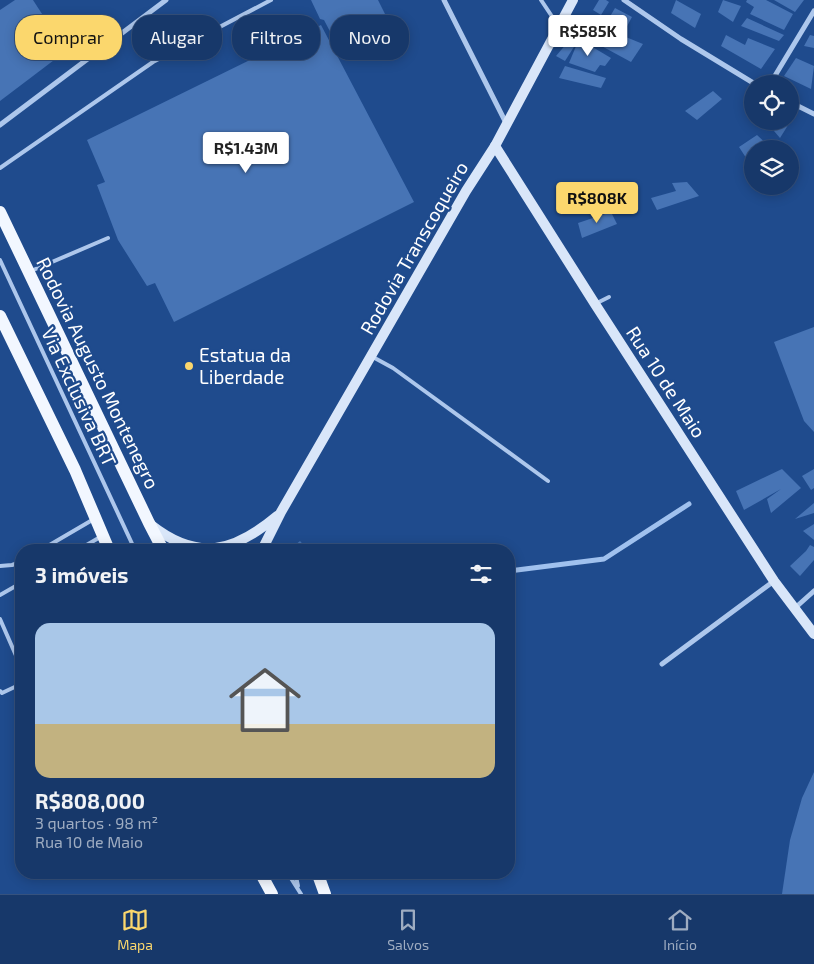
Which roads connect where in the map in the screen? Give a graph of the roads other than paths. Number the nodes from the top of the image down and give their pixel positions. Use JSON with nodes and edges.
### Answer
{"nodes":[{"id":1,"x":166,"y":0,"type":"edge"},
{"id":2,"x":271,"y":0,"type":"edge"},
{"id":3,"x":444,"y":0,"type":"edge"},
{"id":4,"x":541,"y":0,"type":"edge"},
{"id":5,"x":573,"y":0,"type":"edge"},
{"id":6,"x":624,"y":0,"type":"edge"},
{"id":7,"x":814,"y":11,"type":"edge"},
{"id":8,"x":558,"y":26,"type":"junction"},
{"id":9,"x":775,"y":75,"type":"edge"},
{"id":10,"x":744,"y":77,"type":"edge"},
{"id":11,"x":799,"y":106,"type":"edge"},
{"id":12,"x":814,"y":114,"type":"edge"},
{"id":13,"x":506,"y":123,"type":"junction"},
{"id":14,"x":0,"y":125,"type":"edge"},
{"id":15,"x":495,"y":146,"type":"junction"},
{"id":16,"x":0,"y":168,"type":"edge"},
{"id":17,"x":0,"y":212,"type":"edge"},
{"id":18,"x":108,"y":238,"type":"dead end"},
{"id":19,"x":0,"y":260,"type":"edge"},
{"id":20,"x":29,"y":272,"type":"junction"},
{"id":21,"x":609,"y":297,"type":"dead end"},
{"id":22,"x":595,"y":304,"type":"junction"},
{"id":23,"x":0,"y":316,"type":"edge"},
{"id":24,"x":371,"y":356,"type":"junction"},
{"id":25,"x":548,"y":481,"type":"dead end"},
{"id":26,"x":281,"y":512,"type":"junction"},
{"id":27,"x":96,"y":518,"type":"junction"},
{"id":28,"x":149,"y":523,"type":"junction"},
{"id":29,"x":104,"y":535,"type":"junction"},
{"id":30,"x":51,"y":544,"type":"edge"},
{"id":31,"x":88,"y":544,"type":"edge"},
{"id":32,"x":107,"y":544,"type":"edge"},
{"id":33,"x":134,"y":544,"type":"edge"},
{"id":34,"x":160,"y":544,"type":"edge"},
{"id":35,"x":185,"y":544,"type":"edge"},
{"id":36,"x":232,"y":544,"type":"edge"},
{"id":37,"x":265,"y":544,"type":"edge"},
{"id":38,"x":15,"y":564,"type":"edge"},
{"id":39,"x":0,"y":566,"type":"edge"},
{"id":40,"x":774,"y":580,"type":"junction"},
{"id":41,"x":15,"y":586,"type":"edge"},
{"id":42,"x":814,"y":591,"type":"edge"},
{"id":43,"x":0,"y":595,"type":"edge"},
{"id":44,"x":795,"y":609,"type":"junction"},
{"id":45,"x":0,"y":619,"type":"edge"},
{"id":46,"x":814,"y":634,"type":"edge"},
{"id":47,"x":15,"y":653,"type":"edge"},
{"id":48,"x":662,"y":664,"type":"dead end"},
{"id":49,"x":15,"y":687,"type":"edge"},
{"id":50,"x":0,"y":691,"type":"edge"},
{"id":51,"x":264,"y":879,"type":"edge"},
{"id":52,"x":292,"y":879,"type":"edge"},
{"id":53,"x":296,"y":879,"type":"edge"},
{"id":54,"x":320,"y":879,"type":"edge"},
{"id":55,"x":298,"y":888,"type":"junction"},
{"id":56,"x":272,"y":894,"type":"edge"},
{"id":57,"x":302,"y":894,"type":"edge"},
{"id":58,"x":325,"y":894,"type":"edge"}],
"edges":[{"from":1,"to":14,"type":"street"},
{"from":2,"to":16,"type":"lane"},
{"from":3,"to":13,"type":"street"},
{"from":4,"to":8,"type":"lane"},
{"from":5,"to":8,"type":"main road","name":"Rodovia Transcoqueiro"},
{"from":6,"to":10,"type":"street"},
{"from":7,"to":9,"type":"street"},
{"from":8,"to":13,"type":"main road","name":"Rodovia Transcoqueiro"},
{"from":11,"to":12,"type":"street"},
{"from":13,"to":15,"type":"main road","name":"Rodovia Transcoqueiro"},
{"from":15,"to":22,"type":"main road","name":"Rua 10 de Maio"},
{"from":15,"to":24,"type":"main road","name":"Rodovia Transcoqueiro"},
{"from":17,"to":20,"type":"main road","name":"Rodovia Augusto Montenegro"},
{"from":18,"to":20,"type":"lane"},
{"from":19,"to":33,"type":"lane","name":"Via Exclusiva BRT"},
{"from":20,"to":28,"type":"main road","name":"Rodovia Augusto Montenegro"},
{"from":21,"to":22,"type":"lane"},
{"from":22,"to":40,"type":"main road","name":"Rua 10 de Maio"},
{"from":23,"to":27,"type":"main road"},
{"from":24,"to":25,"type":"lane"},
{"from":24,"to":26,"type":"main road","name":"Rodovia Transcoqueiro"},
{"from":26,"to":36,"type":"main road","name":"Rodovia Transcoqueiro"},
{"from":26,"to":37,"type":"main road","name":"Rodovia Transcoqueiro"},
{"from":27,"to":29,"type":"main road"},
{"from":27,"to":30,"type":"lane"},
{"from":28,"to":34,"type":"main road","name":"Rodovia Augusto Montenegro"},
{"from":28,"to":35,"type":"main road","name":"Rodovia Transcoqueiro"},
{"from":29,"to":31,"type":"lane"},
{"from":29,"to":32,"type":"main road"},
{"from":38,"to":39,"type":"lane"},
{"from":40,"to":44,"type":"main road","name":"Rua 10 de Maio"},
{"from":40,"to":48,"type":"street"},
{"from":41,"to":43,"type":"lane"},
{"from":42,"to":44,"type":"street"},
{"from":44,"to":46,"type":"main road","name":"Rua 10 de Maio"},
{"from":45,"to":47,"type":"lane"},
{"from":49,"to":50,"type":"lane"},
{"from":51,"to":56,"type":"main road"},
{"from":52,"to":55,"type":"lane"},
{"from":53,"to":55,"type":"lane"},
{"from":54,"to":58,"type":"main road"},
{"from":55,"to":57,"type":"lane"}]}
